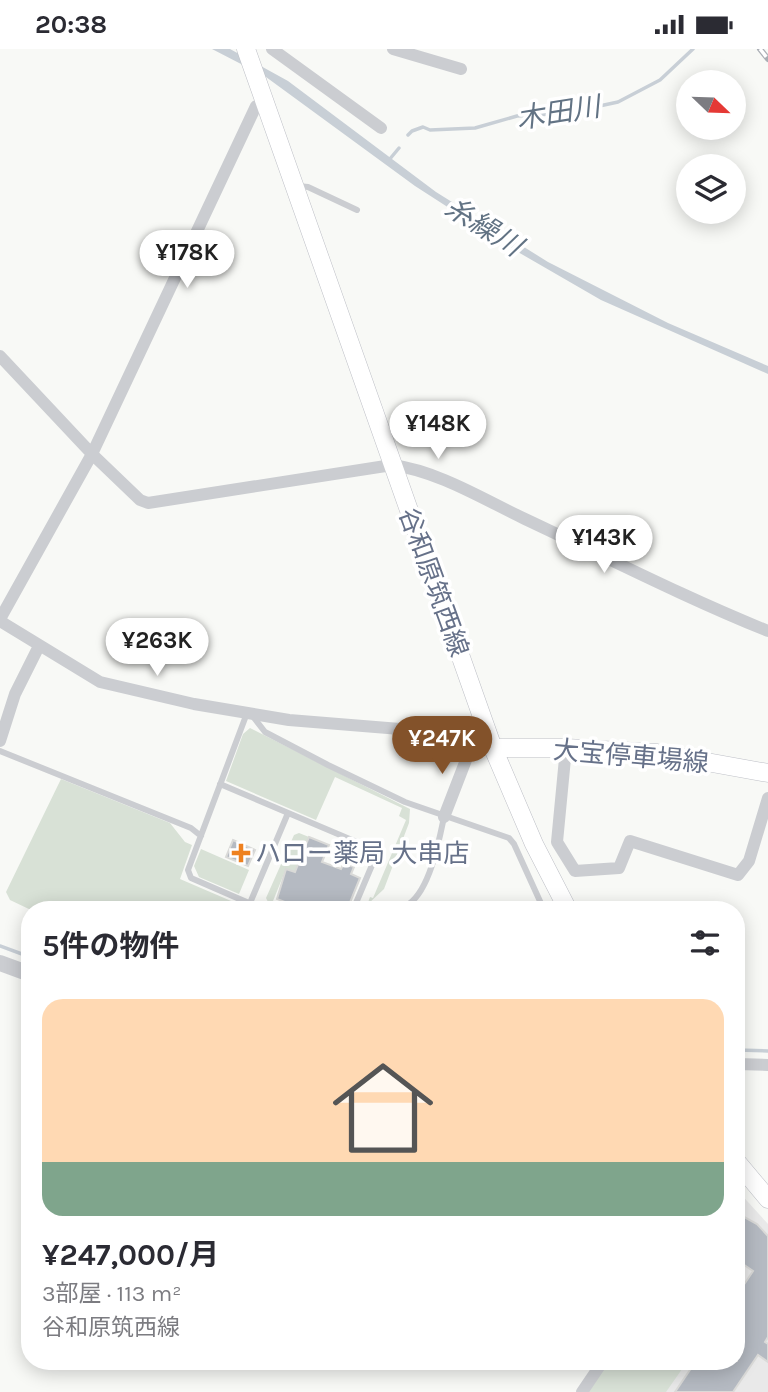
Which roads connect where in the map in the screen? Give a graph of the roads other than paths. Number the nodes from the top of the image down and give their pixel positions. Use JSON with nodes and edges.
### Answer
{"nodes":[{"id":1,"x":246,"y":49,"type":"edge"},
{"id":2,"x":272,"y":49,"type":"edge"},
{"id":3,"x":393,"y":49,"type":"edge"},
{"id":4,"x":461,"y":69,"type":"dead end"},
{"id":5,"x":264,"y":104,"type":"junction"},
{"id":6,"x":381,"y":128,"type":"dead end"},
{"id":7,"x":293,"y":187,"type":"junction"},
{"id":8,"x":357,"y":210,"type":"dead end"},
{"id":9,"x":0,"y":356,"type":"edge"},
{"id":10,"x":92,"y":454,"type":"junction"},
{"id":11,"x":392,"y":465,"type":"junction"},
{"id":12,"x":0,"y":620,"type":"edge"},
{"id":13,"x":768,"y":631,"type":"edge"},
{"id":14,"x":39,"y":646,"type":"junction"},
{"id":15,"x":249,"y":712,"type":"junction"},
{"id":16,"x":0,"y":741,"type":"edge"},
{"id":17,"x":471,"y":747,"type":"junction"},
{"id":18,"x":493,"y":748,"type":"junction"},
{"id":19,"x":566,"y":748,"type":"junction"},
{"id":20,"x":0,"y":751,"type":"edge"},
{"id":21,"x":768,"y":773,"type":"edge"},
{"id":22,"x":220,"y":784,"type":"junction"},
{"id":23,"x":768,"y":798,"type":"edge"},
{"id":24,"x":288,"y":813,"type":"junction"},
{"id":25,"x":444,"y":817,"type":"junction"},
{"id":26,"x":201,"y":836,"type":"junction"},
{"id":27,"x":245,"y":901,"type":"edge"},
{"id":28,"x":251,"y":901,"type":"edge"},
{"id":29,"x":357,"y":901,"type":"edge"},
{"id":30,"x":413,"y":901,"type":"edge"},
{"id":31,"x":540,"y":901,"type":"edge"},
{"id":32,"x":563,"y":901,"type":"edge"},
{"id":33,"x":0,"y":963,"type":"edge"},
{"id":34,"x":21,"y":971,"type":"edge"},
{"id":35,"x":745,"y":1065,"type":"edge"},
{"id":36,"x":768,"y":1065,"type":"edge"},
{"id":37,"x":745,"y":1174,"type":"edge"},
{"id":38,"x":768,"y":1199,"type":"edge"},
{"id":39,"x":597,"y":1370,"type":"edge"},
{"id":40,"x":582,"y":1392,"type":"edge"}],
"edges":[{"from":1,"to":5,"type":"main road","name":"谷和原筑西線"},
{"from":2,"to":6,"type":"street"},
{"from":3,"to":4,"type":"street"},
{"from":5,"to":7,"type":"main road","name":"谷和原筑西線"},
{"from":5,"to":10,"type":"street"},
{"from":7,"to":8,"type":"lane"},
{"from":7,"to":11,"type":"main road","name":"谷和原筑西線"},
{"from":9,"to":10,"type":"street"},
{"from":10,"to":11,"type":"street"},
{"from":10,"to":12,"type":"street"},
{"from":11,"to":13,"type":"street"},
{"from":11,"to":18,"type":"main road","name":"谷和原筑西線"},
{"from":12,"to":14,"type":"street"},
{"from":14,"to":15,"type":"street"},
{"from":14,"to":16,"type":"street"},
{"from":15,"to":17,"type":"street"},
{"from":15,"to":22,"type":"lane"},
{"from":15,"to":25,"type":"lane"},
{"from":17,"to":18,"type":"street"},
{"from":17,"to":25,"type":"street"},
{"from":18,"to":19,"type":"main road","name":"大宝停車場線"},
{"from":18,"to":32,"type":"main road","name":"谷和原筑西線"},
{"from":19,"to":21,"type":"main road","name":"大宝停車場線"},
{"from":19,"to":23,"type":"street"},
{"from":20,"to":26,"type":"lane"},
{"from":22,"to":24,"type":"lane"},
{"from":22,"to":26,"type":"lane"},
{"from":24,"to":28,"type":"lane"},
{"from":24,"to":29,"type":"lane"},
{"from":25,"to":30,"type":"lane"},
{"from":25,"to":31,"type":"lane"},
{"from":26,"to":27,"type":"lane"},
{"from":33,"to":34,"type":"street"},
{"from":35,"to":36,"type":"street"},
{"from":37,"to":38,"type":"main road"},
{"from":39,"to":40,"type":"street"}]}
